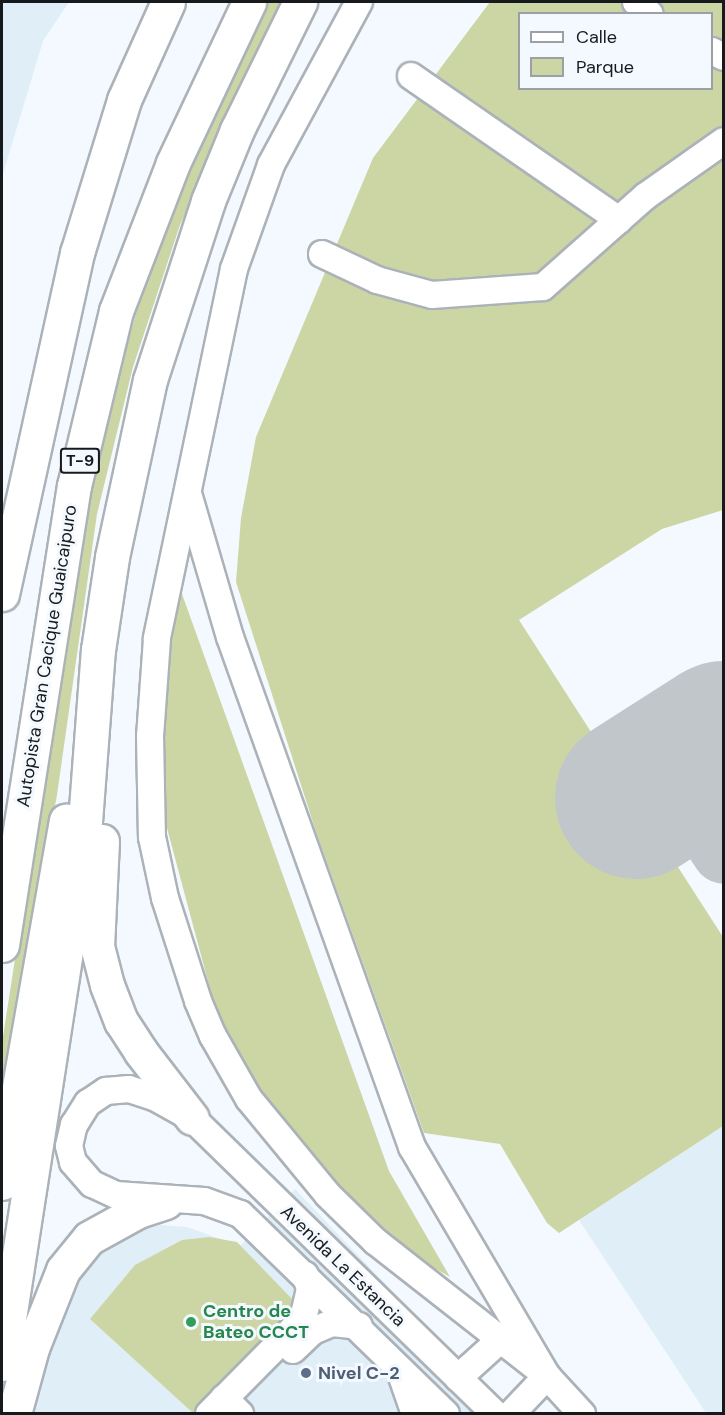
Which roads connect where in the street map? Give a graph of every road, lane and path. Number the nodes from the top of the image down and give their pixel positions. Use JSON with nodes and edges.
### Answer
{"nodes":[{"id":1,"x":168,"y":2,"type":"edge"},
{"id":2,"x":249,"y":2,"type":"edge"},
{"id":3,"x":300,"y":2,"type":"edge"},
{"id":4,"x":359,"y":2,"type":"edge"},
{"id":5,"x":636,"y":2,"type":"edge"},
{"id":6,"x":648,"y":12,"type":"edge"},
{"id":7,"x":411,"y":76,"type":"dead end"},
{"id":8,"x":723,"y":141,"type":"edge"},
{"id":9,"x":619,"y":220,"type":"junction"},
{"id":10,"x":322,"y":254,"type":"dead end"},
{"id":11,"x":188,"y":491,"type":"junction"},
{"id":12,"x":2,"y":594,"type":"edge"},
{"id":13,"x":88,"y":764,"type":"junction"},
{"id":14,"x":2,"y":945,"type":"edge"},
{"id":15,"x":192,"y":1118,"type":"junction"},
{"id":16,"x":2,"y":1183,"type":"edge"},
{"id":17,"x":166,"y":1202,"type":"junction"},
{"id":18,"x":305,"y":1275,"type":"junction"},
{"id":19,"x":359,"y":1326,"type":"junction"},
{"id":20,"x":501,"y":1339,"type":"junction"},
{"id":21,"x":2,"y":1364,"type":"edge"},
{"id":22,"x":398,"y":1365,"type":"junction"},
{"id":23,"x":547,"y":1376,"type":"junction"},
{"id":24,"x":458,"y":1378,"type":"junction"},
{"id":25,"x":227,"y":1409,"type":"edge"},
{"id":26,"x":15,"y":1413,"type":"edge"},
{"id":27,"x":415,"y":1413,"type":"edge"},
{"id":28,"x":446,"y":1413,"type":"edge"},
{"id":29,"x":495,"y":1413,"type":"edge"},
{"id":30,"x":511,"y":1413,"type":"edge"},
{"id":31,"x":582,"y":1413,"type":"edge"}],
"edges":[{"from":1,"to":12,"type":"highway","number":"T-9"},
{"from":2,"to":14,"type":"highway","name":"Autopista Gran Cacique Guaicaipuro","number":"T-9"},
{"from":3,"to":13,"type":"highway"},
{"from":4,"to":11,"type":"street"},
{"from":5,"to":6,"type":"street"},
{"from":7,"to":9,"type":"street"},
{"from":8,"to":9,"type":"street"},
{"from":9,"to":10,"type":"street"},
{"from":11,"to":20,"type":"street"},
{"from":11,"to":23,"type":"street"},
{"from":13,"to":15,"type":"highway"},
{"from":13,"to":16,"type":"highway"},
{"from":13,"to":21,"type":"highway"},
{"from":15,"to":17,"type":"street","name":"Avenida La Estancia"},
{"from":15,"to":24,"type":"street","name":"Avenida La Estancia"},
{"from":17,"to":18,"type":"street","name":"Avenida La Estancia"},
{"from":17,"to":26,"type":"highway"},
{"from":18,"to":19,"type":"street","name":"Avenida La Estancia"},
{"from":18,"to":25,"type":"street"},
{"from":19,"to":22,"type":"street","name":"Avenida La Estancia"},
{"from":19,"to":25,"type":"street"},
{"from":20,"to":23,"type":"street"},
{"from":20,"to":24,"type":"street"},
{"from":22,"to":27,"type":"street"},
{"from":22,"to":28,"type":"street","name":"Avenida La Estancia"},
{"from":23,"to":30,"type":"street"},
{"from":23,"to":31,"type":"street"},
{"from":24,"to":29,"type":"street","name":"Avenida La Estancia"}]}
